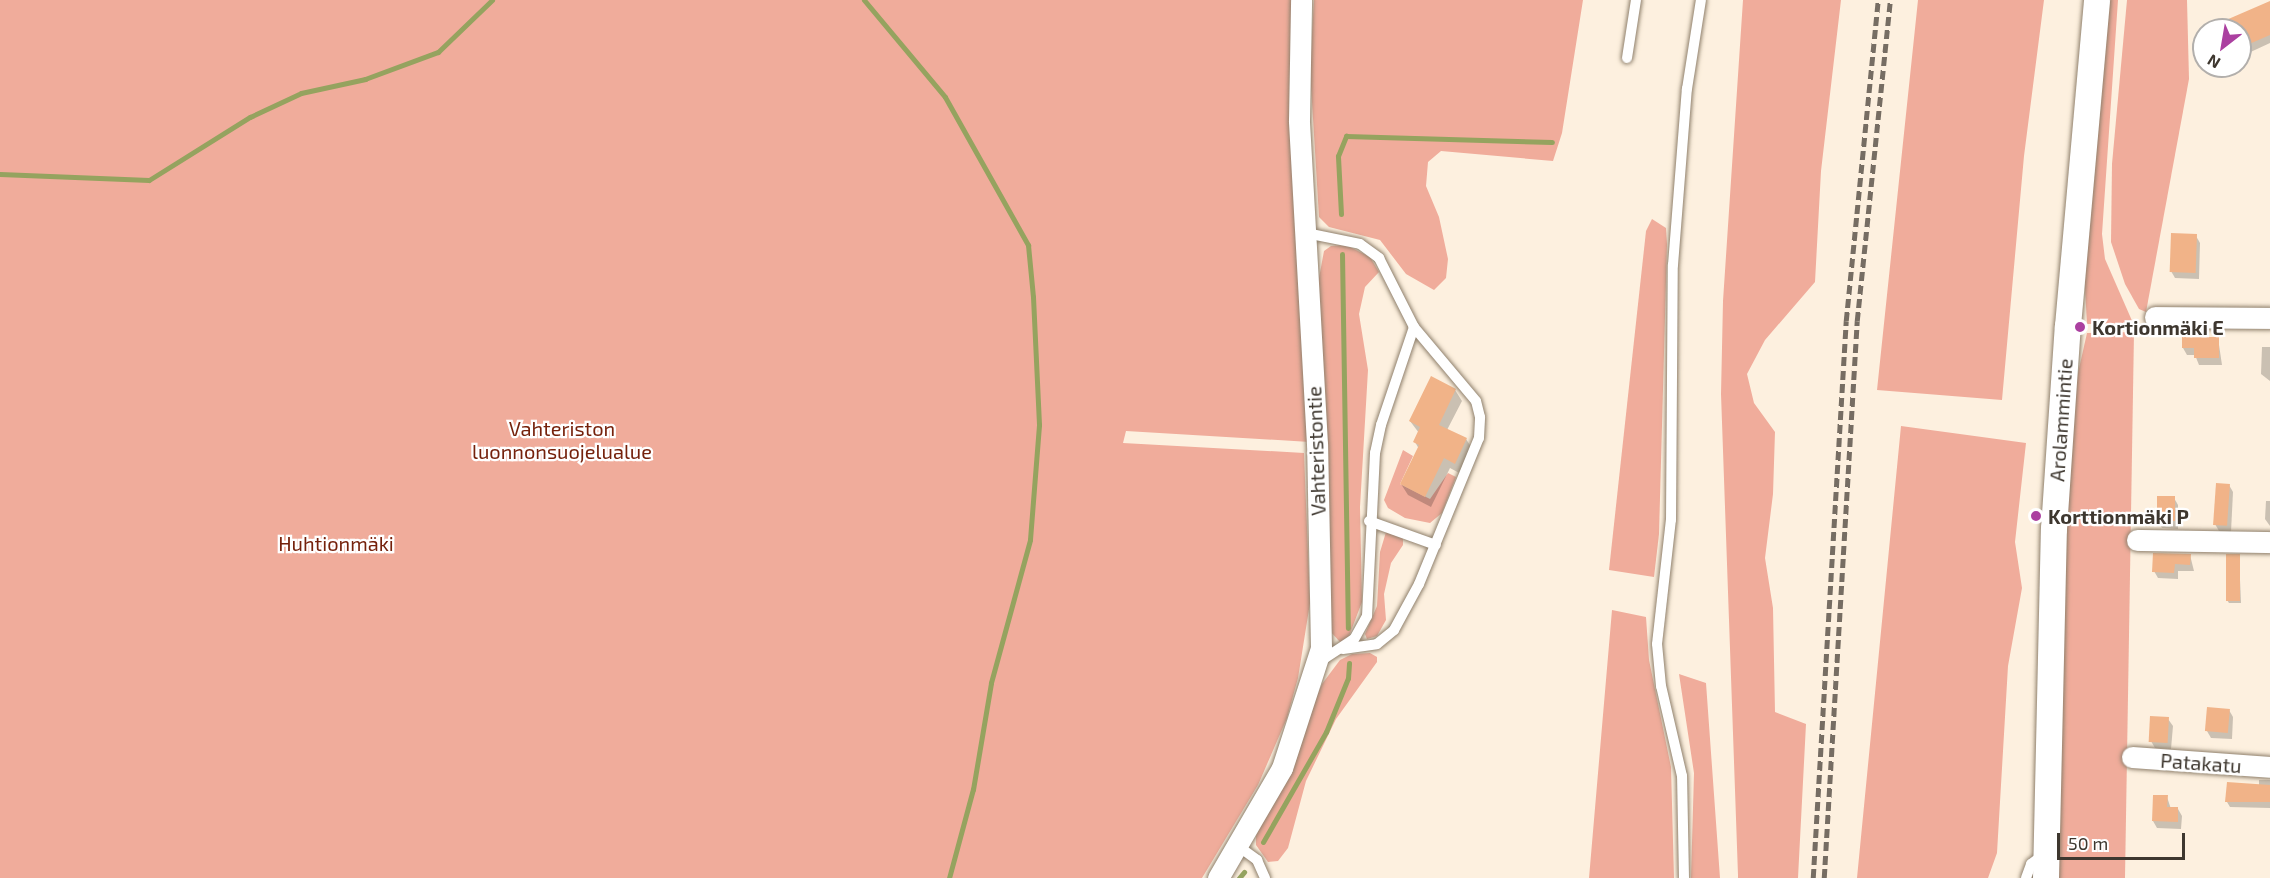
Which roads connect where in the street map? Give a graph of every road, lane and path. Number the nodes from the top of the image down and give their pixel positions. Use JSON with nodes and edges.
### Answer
{"nodes":[{"id":1,"x":1301,"y":0,"type":"edge"},
{"id":2,"x":1636,"y":0,"type":"edge"},
{"id":3,"x":1701,"y":0,"type":"edge"},
{"id":4,"x":2097,"y":0,"type":"edge"},
{"id":5,"x":1627,"y":58,"type":"dead end"},
{"id":6,"x":1306,"y":233,"type":"junction"},
{"id":7,"x":2155,"y":317,"type":"dead end"},
{"id":8,"x":2270,"y":318,"type":"edge"},
{"id":9,"x":1414,"y":327,"type":"junction"},
{"id":10,"x":1369,"y":521,"type":"junction"},
{"id":11,"x":2137,"y":540,"type":"dead end"},
{"id":12,"x":2270,"y":542,"type":"edge"},
{"id":13,"x":1436,"y":545,"type":"junction"},
{"id":14,"x":1343,"y":649,"type":"junction"},
{"id":15,"x":1319,"y":662,"type":"junction"},
{"id":16,"x":2132,"y":757,"type":"dead end"},
{"id":17,"x":2270,"y":767,"type":"edge"},
{"id":18,"x":1239,"y":846,"type":"junction"},
{"id":19,"x":2046,"y":865,"type":"edge"},
{"id":20,"x":1218,"y":878,"type":"edge"},
{"id":21,"x":1265,"y":878,"type":"edge"},
{"id":22,"x":1684,"y":878,"type":"edge"},
{"id":23,"x":2026,"y":878,"type":"edge"}],
"edges":[{"from":1,"to":6,"type":"street","name":"Vahteristontie"},
{"from":2,"to":5,"type":"lane"},
{"from":3,"to":22,"type":"lane"},
{"from":4,"to":19,"type":"street","name":"Arolammintie"},
{"from":6,"to":9,"type":"lane"},
{"from":6,"to":15,"type":"street","name":"Vahteristontie"},
{"from":7,"to":8,"type":"street"},
{"from":9,"to":10,"type":"lane"},
{"from":9,"to":13,"type":"lane"},
{"from":10,"to":13,"type":"lane"},
{"from":10,"to":14,"type":"lane"},
{"from":11,"to":12,"type":"street"},
{"from":13,"to":14,"type":"lane"},
{"from":14,"to":15,"type":"lane"},
{"from":15,"to":18,"type":"street","name":"Vahteristontie"},
{"from":16,"to":17,"type":"street","name":"Patakatu"},
{"from":18,"to":20,"type":"street","name":"Vahteristontie"},
{"from":18,"to":21,"type":"lane"},
{"from":19,"to":23,"type":"lane"}]}
